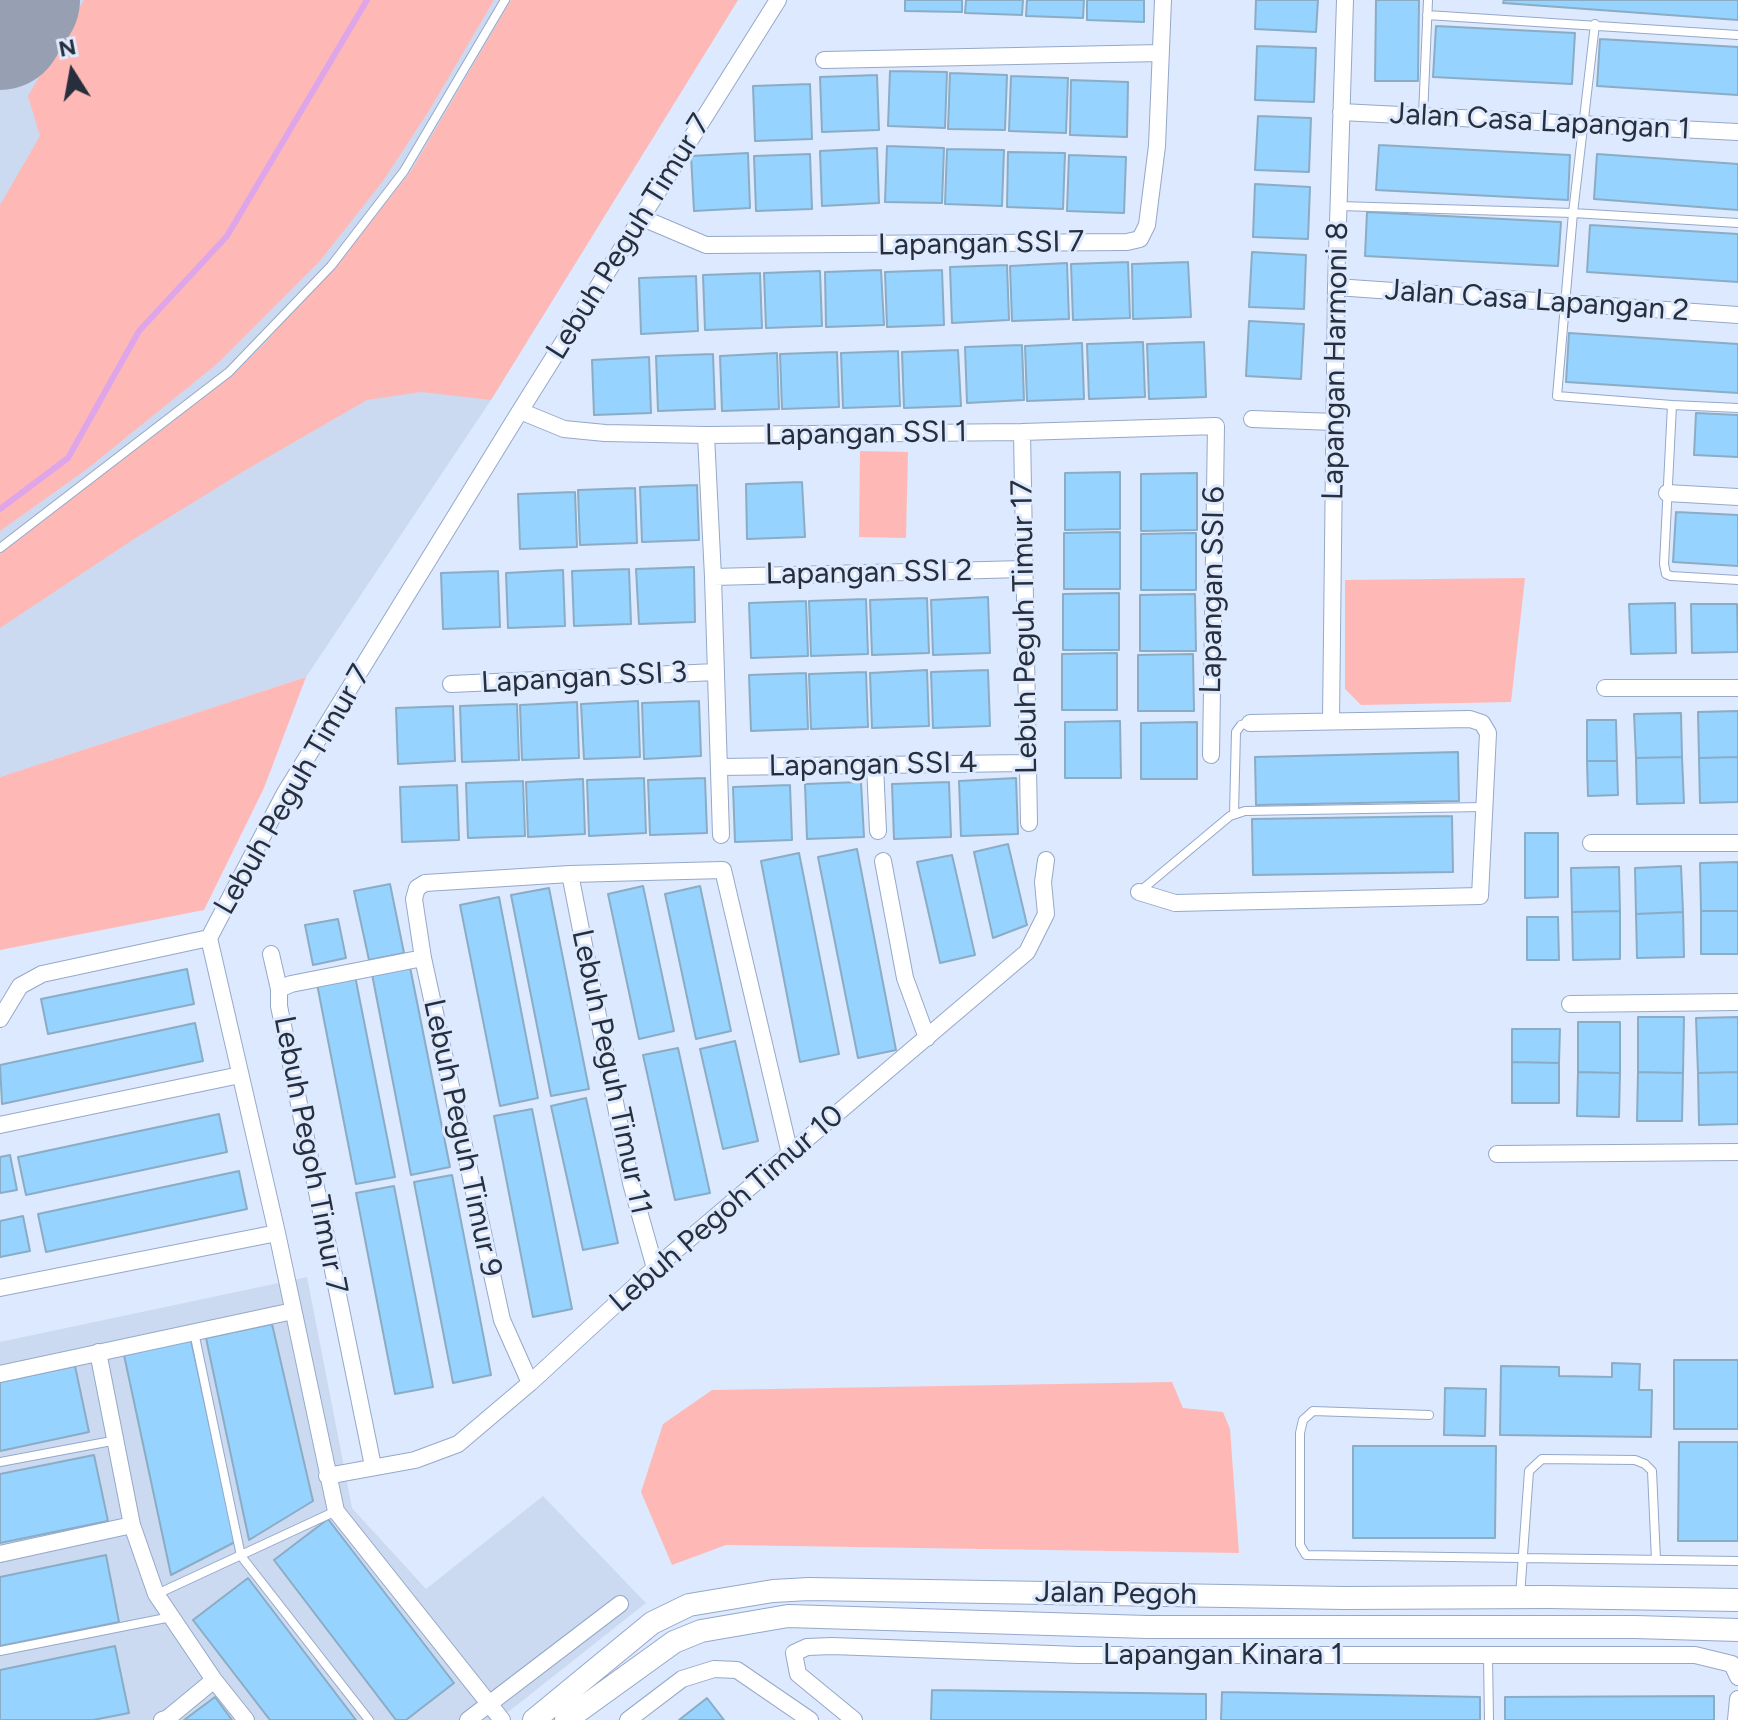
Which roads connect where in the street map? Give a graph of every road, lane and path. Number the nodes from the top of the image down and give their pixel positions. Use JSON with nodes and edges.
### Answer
{"nodes":[{"id":1,"x":505,"y":0,"type":"edge"},
{"id":2,"x":778,"y":0,"type":"edge"},
{"id":3,"x":1163,"y":0,"type":"edge"},
{"id":4,"x":1345,"y":0,"type":"edge"},
{"id":5,"x":1428,"y":0,"type":"edge"},
{"id":6,"x":1427,"y":15,"type":"junction"},
{"id":7,"x":1595,"y":24,"type":"junction"},
{"id":8,"x":1738,"y":35,"type":"edge"},
{"id":9,"x":1161,"y":53,"type":"junction"},
{"id":10,"x":824,"y":60,"type":"dead end"},
{"id":11,"x":1341,"y":112,"type":"junction"},
{"id":12,"x":1423,"y":116,"type":"junction"},
{"id":13,"x":1583,"y":125,"type":"junction"},
{"id":14,"x":1738,"y":132,"type":"edge"},
{"id":15,"x":1338,"y":206,"type":"junction"},
{"id":16,"x":1573,"y":213,"type":"junction"},
{"id":17,"x":640,"y":217,"type":"junction"},
{"id":18,"x":1738,"y":223,"type":"edge"},
{"id":19,"x":1336,"y":287,"type":"junction"},
{"id":20,"x":1564,"y":304,"type":"junction"},
{"id":21,"x":1738,"y":315,"type":"edge"},
{"id":22,"x":1672,"y":405,"type":"junction"},
{"id":23,"x":1738,"y":408,"type":"edge"},
{"id":24,"x":520,"y":411,"type":"junction"},
{"id":25,"x":1252,"y":419,"type":"dead end"},
{"id":26,"x":1335,"y":422,"type":"junction"},
{"id":27,"x":1216,"y":426,"type":"joint"},
{"id":28,"x":1022,"y":432,"type":"junction"},
{"id":29,"x":706,"y":435,"type":"junction"},
{"id":30,"x":1667,"y":493,"type":"junction"},
{"id":31,"x":1738,"y":497,"type":"edge"},
{"id":32,"x":0,"y":548,"type":"edge"},
{"id":33,"x":1024,"y":569,"type":"junction"},
{"id":34,"x":713,"y":577,"type":"junction"},
{"id":35,"x":1738,"y":580,"type":"edge"},
{"id":36,"x":716,"y":672,"type":"junction"},
{"id":37,"x":451,"y":684,"type":"dead end"},
{"id":38,"x":1605,"y":688,"type":"dead end"},
{"id":39,"x":1738,"y":688,"type":"edge"},
{"id":40,"x":1331,"y":721,"type":"junction"},
{"id":41,"x":1250,"y":723,"type":"joint"},
{"id":42,"x":1211,"y":755,"type":"dead end"},
{"id":43,"x":1026,"y":763,"type":"junction"},
{"id":44,"x":875,"y":765,"type":"junction"},
{"id":45,"x":720,"y":767,"type":"junction"},
{"id":46,"x":1485,"y":807,"type":"junction"},
{"id":47,"x":1234,"y":814,"type":"junction"},
{"id":48,"x":1029,"y":823,"type":"dead end"},
{"id":49,"x":878,"y":831,"type":"dead end"},
{"id":50,"x":721,"y":835,"type":"dead end"},
{"id":51,"x":1591,"y":843,"type":"dead end"},
{"id":52,"x":1738,"y":843,"type":"edge"},
{"id":53,"x":1046,"y":860,"type":"dead end"},
{"id":54,"x":883,"y":861,"type":"dead end"},
{"id":55,"x":570,"y":874,"type":"junction"},
{"id":56,"x":1139,"y":892,"type":"joint"},
{"id":57,"x":209,"y":938,"type":"junction"},
{"id":58,"x":271,"y":954,"type":"dead end"},
{"id":59,"x":423,"y":958,"type":"junction"},
{"id":60,"x":279,"y":989,"type":"junction"},
{"id":61,"x":1738,"y":1002,"type":"edge"},
{"id":62,"x":1570,"y":1004,"type":"dead end"},
{"id":63,"x":0,"y":1019,"type":"edge"},
{"id":64,"x":927,"y":1038,"type":"junction"},
{"id":65,"x":240,"y":1075,"type":"junction"},
{"id":66,"x":0,"y":1125,"type":"edge"},
{"id":67,"x":1738,"y":1152,"type":"edge"},
{"id":68,"x":790,"y":1154,"type":"junction"},
{"id":69,"x":1497,"y":1154,"type":"dead end"},
{"id":70,"x":277,"y":1233,"type":"junction"},
{"id":71,"x":655,"y":1268,"type":"junction"},
{"id":72,"x":0,"y":1288,"type":"edge"},
{"id":73,"x":293,"y":1311,"type":"junction"},
{"id":74,"x":194,"y":1332,"type":"junction"},
{"id":75,"x":98,"y":1352,"type":"junction"},
{"id":76,"x":0,"y":1374,"type":"edge"},
{"id":77,"x":530,"y":1383,"type":"junction"},
{"id":78,"x":1429,"y":1415,"type":"dead end"},
{"id":79,"x":117,"y":1440,"type":"junction"},
{"id":80,"x":0,"y":1462,"type":"edge"},
{"id":81,"x":373,"y":1466,"type":"junction"},
{"id":82,"x":327,"y":1476,"type":"junction"},
{"id":83,"x":336,"y":1511,"type":"junction"},
{"id":84,"x":132,"y":1525,"type":"junction"},
{"id":85,"x":0,"y":1554,"type":"edge"},
{"id":86,"x":241,"y":1556,"type":"junction"},
{"id":87,"x":1522,"y":1558,"type":"junction"},
{"id":88,"x":1656,"y":1560,"type":"junction"},
{"id":89,"x":1738,"y":1561,"type":"edge"},
{"id":90,"x":156,"y":1594,"type":"junction"},
{"id":91,"x":1520,"y":1597,"type":"junction"},
{"id":92,"x":1738,"y":1600,"type":"edge"},
{"id":93,"x":620,"y":1604,"type":"dead end"},
{"id":94,"x":171,"y":1617,"type":"junction"},
{"id":95,"x":1738,"y":1630,"type":"edge"},
{"id":96,"x":0,"y":1651,"type":"edge"},
{"id":97,"x":1488,"y":1655,"type":"junction"},
{"id":98,"x":1738,"y":1677,"type":"edge"},
{"id":99,"x":214,"y":1680,"type":"junction"},
{"id":100,"x":1738,"y":1699,"type":"edge"},
{"id":101,"x":490,"y":1703,"type":"junction"},
{"id":102,"x":162,"y":1720,"type":"edge"},
{"id":103,"x":246,"y":1720,"type":"edge"},
{"id":104,"x":369,"y":1720,"type":"edge"},
{"id":105,"x":468,"y":1720,"type":"edge"},
{"id":106,"x":502,"y":1720,"type":"edge"},
{"id":107,"x":534,"y":1720,"type":"edge"},
{"id":108,"x":566,"y":1720,"type":"edge"},
{"id":109,"x":628,"y":1720,"type":"edge"},
{"id":110,"x":810,"y":1720,"type":"edge"},
{"id":111,"x":854,"y":1720,"type":"edge"},
{"id":112,"x":1489,"y":1720,"type":"edge"},
{"id":113,"x":1736,"y":1720,"type":"edge"}],
"edges":[{"from":1,"to":32,"type":"lane"},
{"from":2,"to":17,"type":"street","name":"Lebuh Peguh Timur 7"},
{"from":3,"to":9,"type":"street","name":"Lapangan SSI 7"},
{"from":4,"to":11,"type":"street","name":"Lapangan Harmoni 8"},
{"from":5,"to":6,"type":"lane"},
{"from":6,"to":7,"type":"lane"},
{"from":6,"to":12,"type":"lane"},
{"from":7,"to":8,"type":"lane"},
{"from":7,"to":13,"type":"lane"},
{"from":9,"to":10,"type":"street"},
{"from":9,"to":17,"type":"street","name":"Lapangan SSI 7"},
{"from":11,"to":12,"type":"street","name":"Jalan Casa Lapangan 1"},
{"from":11,"to":15,"type":"street","name":"Lapangan Harmoni 8"},
{"from":12,"to":13,"type":"street","name":"Jalan Casa Lapangan 1"},
{"from":13,"to":14,"type":"street","name":"Jalan Casa Lapangan 1"},
{"from":13,"to":16,"type":"lane"},
{"from":15,"to":16,"type":"lane"},
{"from":15,"to":19,"type":"street","name":"Lapangan Harmoni 8"},
{"from":16,"to":18,"type":"lane"},
{"from":16,"to":20,"type":"lane"},
{"from":17,"to":24,"type":"street","name":"Lebuh Peguh Timur 7"},
{"from":19,"to":20,"type":"street","name":"Jalan Casa Lapangan 2"},
{"from":19,"to":26,"type":"street","name":"Lapangan Harmoni 8"},
{"from":20,"to":21,"type":"street","name":"Jalan Casa Lapangan 2"},
{"from":20,"to":22,"type":"lane"},
{"from":22,"to":23,"type":"lane"},
{"from":22,"to":30,"type":"lane"},
{"from":24,"to":29,"type":"street","name":"Lapangan SSI 1"},
{"from":24,"to":57,"type":"street","name":"Lebuh Peguh Timur 7"},
{"from":25,"to":26,"type":"street"},
{"from":26,"to":40,"type":"street","name":"Lapangan Harmoni 8"},
{"from":27,"to":28,"type":"street","name":"Lapangan SSI 1"},
{"from":27,"to":42,"type":"street","name":"Lapangan SSI 6"},
{"from":28,"to":29,"type":"street","name":"Lapangan SSI 1"},
{"from":28,"to":33,"type":"street","name":"Lebuh Peguh Timur 17"},
{"from":29,"to":34,"type":"street"},
{"from":30,"to":31,"type":"street"},
{"from":30,"to":35,"type":"lane"},
{"from":33,"to":34,"type":"street","name":"Lapangan SSI 2"},
{"from":33,"to":43,"type":"street","name":"Lebuh Peguh Timur 17"},
{"from":34,"to":36,"type":"street"},
{"from":36,"to":37,"type":"street","name":"Lapangan SSI 3"},
{"from":36,"to":45,"type":"street"},
{"from":38,"to":39,"type":"street"},
{"from":40,"to":41,"type":"street"},
{"from":40,"to":46,"type":"street"},
{"from":41,"to":47,"type":"lane"},
{"from":43,"to":44,"type":"street","name":"Lapangan SSI 4"},
{"from":43,"to":48,"type":"street","name":"Lebuh Peguh Timur 17"},
{"from":44,"to":45,"type":"street","name":"Lapangan SSI 4"},
{"from":44,"to":49,"type":"street"},
{"from":45,"to":50,"type":"street"},
{"from":46,"to":47,"type":"lane"},
{"from":46,"to":56,"type":"street"},
{"from":47,"to":56,"type":"lane"},
{"from":51,"to":52,"type":"street"},
{"from":53,"to":64,"type":"street","name":"Lebuh Pegoh Timur 10"},
{"from":54,"to":64,"type":"street"},
{"from":55,"to":59,"type":"street","name":"Lebuh Peguh Timur 9"},
{"from":55,"to":68,"type":"street"},
{"from":55,"to":71,"type":"street","name":"Lebuh Peguh Timur 11"},
{"from":57,"to":63,"type":"street"},
{"from":57,"to":65,"type":"street","name":"Lebuh Peguh Timur 7"},
{"from":58,"to":60,"type":"street"},
{"from":59,"to":60,"type":"street","name":"Lebuh Pegoh Timur 7"},
{"from":59,"to":77,"type":"street","name":"Lebuh Peguh Timur 9"},
{"from":60,"to":81,"type":"street","name":"Lebuh Pegoh Timur 7"},
{"from":61,"to":62,"type":"street"},
{"from":64,"to":68,"type":"street","name":"Lebuh Pegoh Timur 10"},
{"from":65,"to":66,"type":"street"},
{"from":65,"to":70,"type":"street","name":"Lebuh Peguh Timur 7"},
{"from":67,"to":69,"type":"street"},
{"from":68,"to":71,"type":"street","name":"Lebuh Pegoh Timur 10"},
{"from":70,"to":72,"type":"street"},
{"from":70,"to":73,"type":"street","name":"Lebuh Peguh Timur 7"},
{"from":71,"to":77,"type":"street","name":"Lebuh Pegoh Timur 10"},
{"from":73,"to":74,"type":"street"},
{"from":73,"to":82,"type":"street","name":"Lebuh Peguh Timur 7"},
{"from":74,"to":75,"type":"street"},
{"from":74,"to":86,"type":"lane"},
{"from":75,"to":76,"type":"street"},
{"from":75,"to":79,"type":"street"},
{"from":77,"to":81,"type":"street","name":"Lebuh Pegoh Timur 10"},
{"from":78,"to":87,"type":"lane"},
{"from":79,"to":80,"type":"lane"},
{"from":79,"to":84,"type":"street"},
{"from":81,"to":82,"type":"street","name":"Lebuh Pegoh Timur 10"},
{"from":82,"to":83,"type":"street","name":"Lebuh Peguh Timur 7"},
{"from":83,"to":86,"type":"lane"},
{"from":83,"to":101,"type":"street","name":"Lebuh Peguh Timur 7"},
{"from":84,"to":85,"type":"street"},
{"from":84,"to":90,"type":"street"},
{"from":86,"to":90,"type":"lane"},
{"from":86,"to":104,"type":"lane"},
{"from":87,"to":88,"type":"lane"},
{"from":87,"to":88,"type":"lane"},
{"from":87,"to":91,"type":"lane"},
{"from":88,"to":89,"type":"lane"},
{"from":90,"to":94,"type":"street"},
{"from":91,"to":92,"type":"street","name":"Jalan Pegoh"},
{"from":91,"to":107,"type":"street","name":"Jalan Pegoh"},
{"from":93,"to":101,"type":"street"},
{"from":94,"to":96,"type":"lane"},
{"from":94,"to":99,"type":"street"},
{"from":95,"to":108,"type":"street"},
{"from":97,"to":98,"type":"street","name":"Lapangan Kinara 1"},
{"from":97,"to":111,"type":"street","name":"Lapangan Kinara 1"},
{"from":97,"to":112,"type":"lane"},
{"from":99,"to":102,"type":"street"},
{"from":99,"to":103,"type":"street"},
{"from":100,"to":113,"type":"street"},
{"from":101,"to":105,"type":"street"},
{"from":101,"to":106,"type":"street","name":"Lebuh Peguh Timur 7"},
{"from":109,"to":110,"type":"street"}]}
